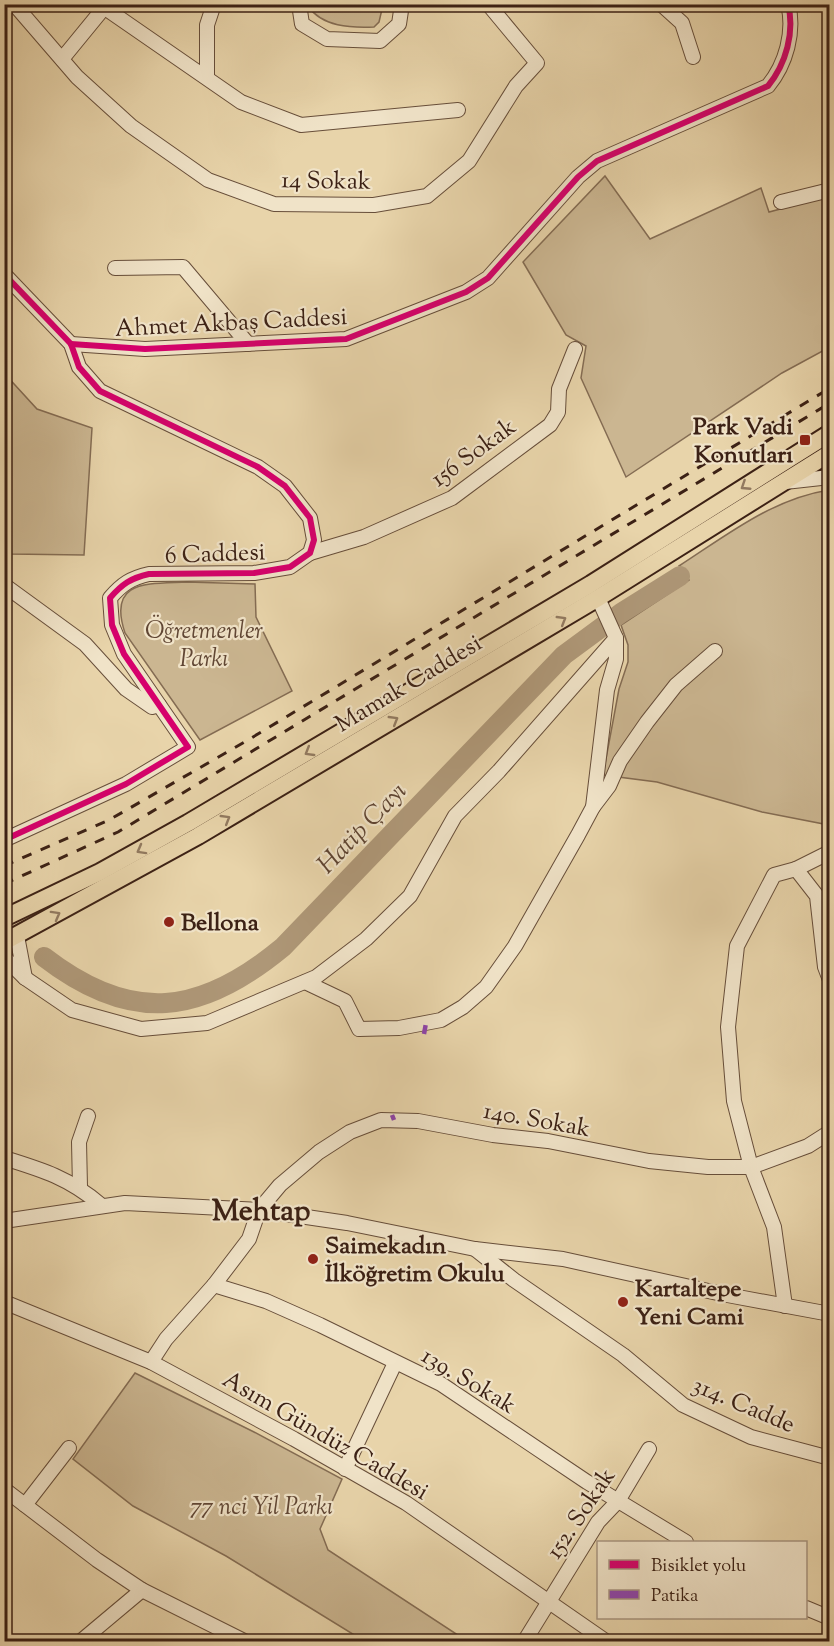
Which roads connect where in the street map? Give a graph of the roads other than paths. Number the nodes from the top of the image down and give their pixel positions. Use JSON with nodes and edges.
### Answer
{"nodes":[{"id":1,"x":14,"y":4,"type":"edge"},
{"id":2,"x":214,"y":4,"type":"edge"},
{"id":3,"x":299,"y":4,"type":"edge"},
{"id":4,"x":402,"y":4,"type":"edge"},
{"id":5,"x":488,"y":4,"type":"edge"},
{"id":6,"x":661,"y":4,"type":"edge"},
{"id":7,"x":788,"y":4,"type":"edge"},
{"id":8,"x":106,"y":6,"type":"edge"},
{"id":9,"x":693,"y":57,"type":"dead end"},
{"id":10,"x":62,"y":59,"type":"junction"},
{"id":11,"x":207,"y":76,"type":"junction"},
{"id":12,"x":458,"y":110,"type":"dead end"},
{"id":13,"x":830,"y":190,"type":"edge"},
{"id":14,"x":781,"y":202,"type":"dead end"},
{"id":15,"x":115,"y":268,"type":"dead end"},
{"id":16,"x":4,"y":274,"type":"edge"},
{"id":17,"x":70,"y":344,"type":"junction"},
{"id":18,"x":248,"y":344,"type":"junction"},
{"id":19,"x":575,"y":349,"type":"dead end"},
{"id":20,"x":830,"y":433,"type":"edge"},
{"id":21,"x":830,"y":453,"type":"edge"},
{"id":22,"x":830,"y":477,"type":"edge"},
{"id":23,"x":785,"y":482,"type":"junction"},
{"id":24,"x":310,"y":553,"type":"junction"},
{"id":25,"x":4,"y":585,"type":"edge"},
{"id":26,"x":598,"y":598,"type":"junction"},
{"id":27,"x":614,"y":634,"type":"junction"},
{"id":28,"x":715,"y":651,"type":"dead end"},
{"id":29,"x":159,"y":705,"type":"junction"},
{"id":30,"x":593,"y":807,"type":"junction"},
{"id":31,"x":4,"y":840,"type":"edge"},
{"id":32,"x":830,"y":852,"type":"edge"},
{"id":33,"x":796,"y":869,"type":"junction"},
{"id":34,"x":5,"y":916,"type":"edge"},
{"id":35,"x":10,"y":939,"type":"edge"},
{"id":36,"x":4,"y":957,"type":"edge"},
{"id":37,"x":25,"y":978,"type":"junction"},
{"id":38,"x":830,"y":980,"type":"edge"},
{"id":39,"x":305,"y":982,"type":"junction"},
{"id":40,"x":88,"y":1116,"type":"dead end"},
{"id":41,"x":830,"y":1132,"type":"edge"},
{"id":42,"x":4,"y":1158,"type":"edge"},
{"id":43,"x":751,"y":1167,"type":"junction"},
{"id":44,"x":80,"y":1186,"type":"junction"},
{"id":45,"x":101,"y":1204,"type":"junction"},
{"id":46,"x":259,"y":1210,"type":"junction"},
{"id":47,"x":4,"y":1221,"type":"edge"},
{"id":48,"x":475,"y":1249,"type":"junction"},
{"id":49,"x":214,"y":1285,"type":"junction"},
{"id":50,"x":5,"y":1302,"type":"edge"},
{"id":51,"x":784,"y":1306,"type":"junction"},
{"id":52,"x":830,"y":1314,"type":"edge"},
{"id":53,"x":151,"y":1362,"type":"junction"},
{"id":54,"x":395,"y":1363,"type":"junction"},
{"id":55,"x":69,"y":1448,"type":"dead end"},
{"id":56,"x":649,"y":1449,"type":"dead end"},
{"id":57,"x":830,"y":1458,"type":"edge"},
{"id":58,"x":345,"y":1469,"type":"junction"},
{"id":59,"x":4,"y":1489,"type":"edge"},
{"id":60,"x":618,"y":1501,"type":"junction"},
{"id":61,"x":25,"y":1505,"type":"junction"},
{"id":62,"x":684,"y":1541,"type":"edge"},
{"id":63,"x":142,"y":1590,"type":"junction"},
{"id":64,"x":549,"y":1603,"type":"junction"},
{"id":65,"x":807,"y":1608,"type":"edge"},
{"id":66,"x":830,"y":1618,"type":"edge"},
{"id":67,"x":81,"y":1641,"type":"edge"},
{"id":68,"x":246,"y":1641,"type":"edge"},
{"id":69,"x":524,"y":1641,"type":"edge"},
{"id":70,"x":607,"y":1641,"type":"edge"}],
"edges":[{"from":1,"to":10,"type":"street","name":"14 Sokak"},
{"from":2,"to":11,"type":"street"},
{"from":3,"to":4,"type":"street"},
{"from":5,"to":10,"type":"street","name":"14 Sokak"},
{"from":6,"to":9,"type":"street"},
{"from":7,"to":18,"type":"street","name":"Ahmet Akbaş Caddesi"},
{"from":8,"to":10,"type":"street"},
{"from":8,"to":11,"type":"street"},
{"from":11,"to":12,"type":"street"},
{"from":13,"to":14,"type":"street"},
{"from":15,"to":18,"type":"street"},
{"from":16,"to":17,"type":"street"},
{"from":17,"to":18,"type":"street","name":"Ahmet Akbaş Caddesi"},
{"from":17,"to":24,"type":"street"},
{"from":19,"to":24,"type":"street","name":"156 Sokak"},
{"from":20,"to":34,"type":"main road","name":"Mamak Caddesi","one_way":true},
{"from":21,"to":23,"type":"main road","name":"Mamak Caddesi"},
{"from":22,"to":23,"type":"street"},
{"from":23,"to":26,"type":"main road","name":"Mamak Caddesi"},
{"from":24,"to":29,"type":"street","name":"6 Caddesi"},
{"from":25,"to":29,"type":"street"},
{"from":26,"to":27,"type":"street"},
{"from":35,"to":26,"type":"main road","name":"Mamak Caddesi","one_way":true},
{"from":27,"to":30,"type":"street"},
{"from":27,"to":39,"type":"street"},
{"from":28,"to":30,"type":"street"},
{"from":29,"to":31,"type":"street","name":"6 Caddesi"},
{"from":30,"to":39,"type":"street"},
{"from":32,"to":33,"type":"street"},
{"from":33,"to":38,"type":"street"},
{"from":33,"to":43,"type":"street"},
{"from":34,"to":35,"type":"main road"},
{"from":35,"to":37,"type":"street"},
{"from":36,"to":37,"type":"street"},
{"from":37,"to":39,"type":"street"},
{"from":40,"to":44,"type":"street"},
{"from":41,"to":43,"type":"street","name":"140. Sokak"},
{"from":42,"to":44,"type":"street"},
{"from":43,"to":46,"type":"street","name":"140. Sokak"},
{"from":43,"to":51,"type":"street"},
{"from":44,"to":45,"type":"street"},
{"from":45,"to":46,"type":"street"},
{"from":45,"to":47,"type":"street"},
{"from":46,"to":48,"type":"street"},
{"from":46,"to":49,"type":"street"},
{"from":48,"to":51,"type":"street"},
{"from":48,"to":57,"type":"street","name":"314. Cadde"},
{"from":49,"to":53,"type":"street"},
{"from":49,"to":54,"type":"street","name":"139. Sokak"},
{"from":50,"to":53,"type":"street","name":"Asım Gündüz Caddesi"},
{"from":51,"to":52,"type":"street"},
{"from":53,"to":58,"type":"street","name":"Asım Gündüz Caddesi"},
{"from":54,"to":58,"type":"street"},
{"from":54,"to":60,"type":"street","name":"139. Sokak"},
{"from":55,"to":61,"type":"street"},
{"from":56,"to":60,"type":"street","name":"152. Sokak"},
{"from":58,"to":64,"type":"street","name":"Asım Gündüz Caddesi"},
{"from":59,"to":61,"type":"street"},
{"from":60,"to":62,"type":"street","name":"139. Sokak"},
{"from":60,"to":64,"type":"street","name":"152. Sokak"},
{"from":61,"to":63,"type":"street"},
{"from":63,"to":67,"type":"street"},
{"from":63,"to":68,"type":"street"},
{"from":64,"to":69,"type":"street","name":"152. Sokak"},
{"from":64,"to":70,"type":"street","name":"Asım Gündüz Caddesi"},
{"from":65,"to":66,"type":"street"}]}
